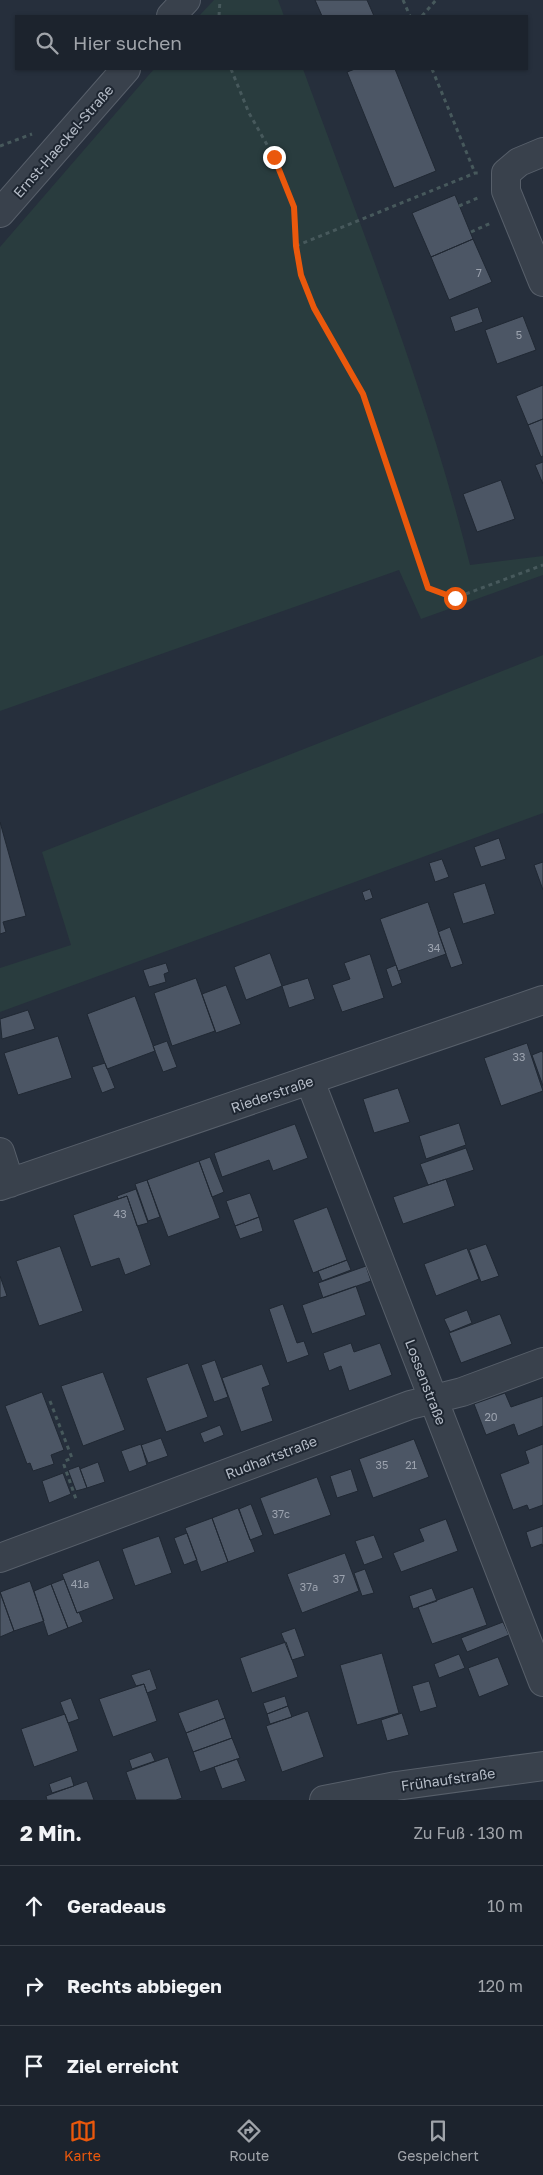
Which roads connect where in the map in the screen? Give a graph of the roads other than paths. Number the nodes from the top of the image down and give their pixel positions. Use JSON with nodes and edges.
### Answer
{"nodes":[{"id":1,"x":186,"y":0,"type":"edge"},
{"id":2,"x":173,"y":15,"type":"edge"},
{"id":3,"x":125,"y":70,"type":"edge"},
{"id":4,"x":543,"y":152,"type":"edge"},
{"id":5,"x":0,"y":213,"type":"edge"},
{"id":6,"x":543,"y":282,"type":"edge"},
{"id":7,"x":543,"y":1000,"type":"edge"},
{"id":8,"x":310,"y":1081,"type":"junction"},
{"id":9,"x":0,"y":1152,"type":"edge"},
{"id":10,"x":5,"y":1184,"type":"edge"},
{"id":11,"x":543,"y":1362,"type":"edge"},
{"id":12,"x":432,"y":1398,"type":"junction"},
{"id":13,"x":0,"y":1558,"type":"edge"},
{"id":14,"x":543,"y":1682,"type":"edge"},
{"id":15,"x":543,"y":1766,"type":"edge"},
{"id":16,"x":324,"y":1800,"type":"edge"}],
"edges":[{"from":1,"to":2,"type":"street"},
{"from":3,"to":5,"type":"street","name":"Ernst-Haeckel-Straße"},
{"from":4,"to":6,"type":"street"},
{"from":7,"to":8,"type":"street","name":"Riederstraße"},
{"from":8,"to":10,"type":"street","name":"Riederstraße"},
{"from":8,"to":12,"type":"street","name":"Lossenstraße"},
{"from":9,"to":10,"type":"street"},
{"from":11,"to":12,"type":"street","name":"Rudhartstraße"},
{"from":12,"to":13,"type":"street","name":"Rudhartstraße"},
{"from":12,"to":14,"type":"street","name":"Lossenstraße"},
{"from":15,"to":16,"type":"street","name":"Frühaufstraße"}]}
